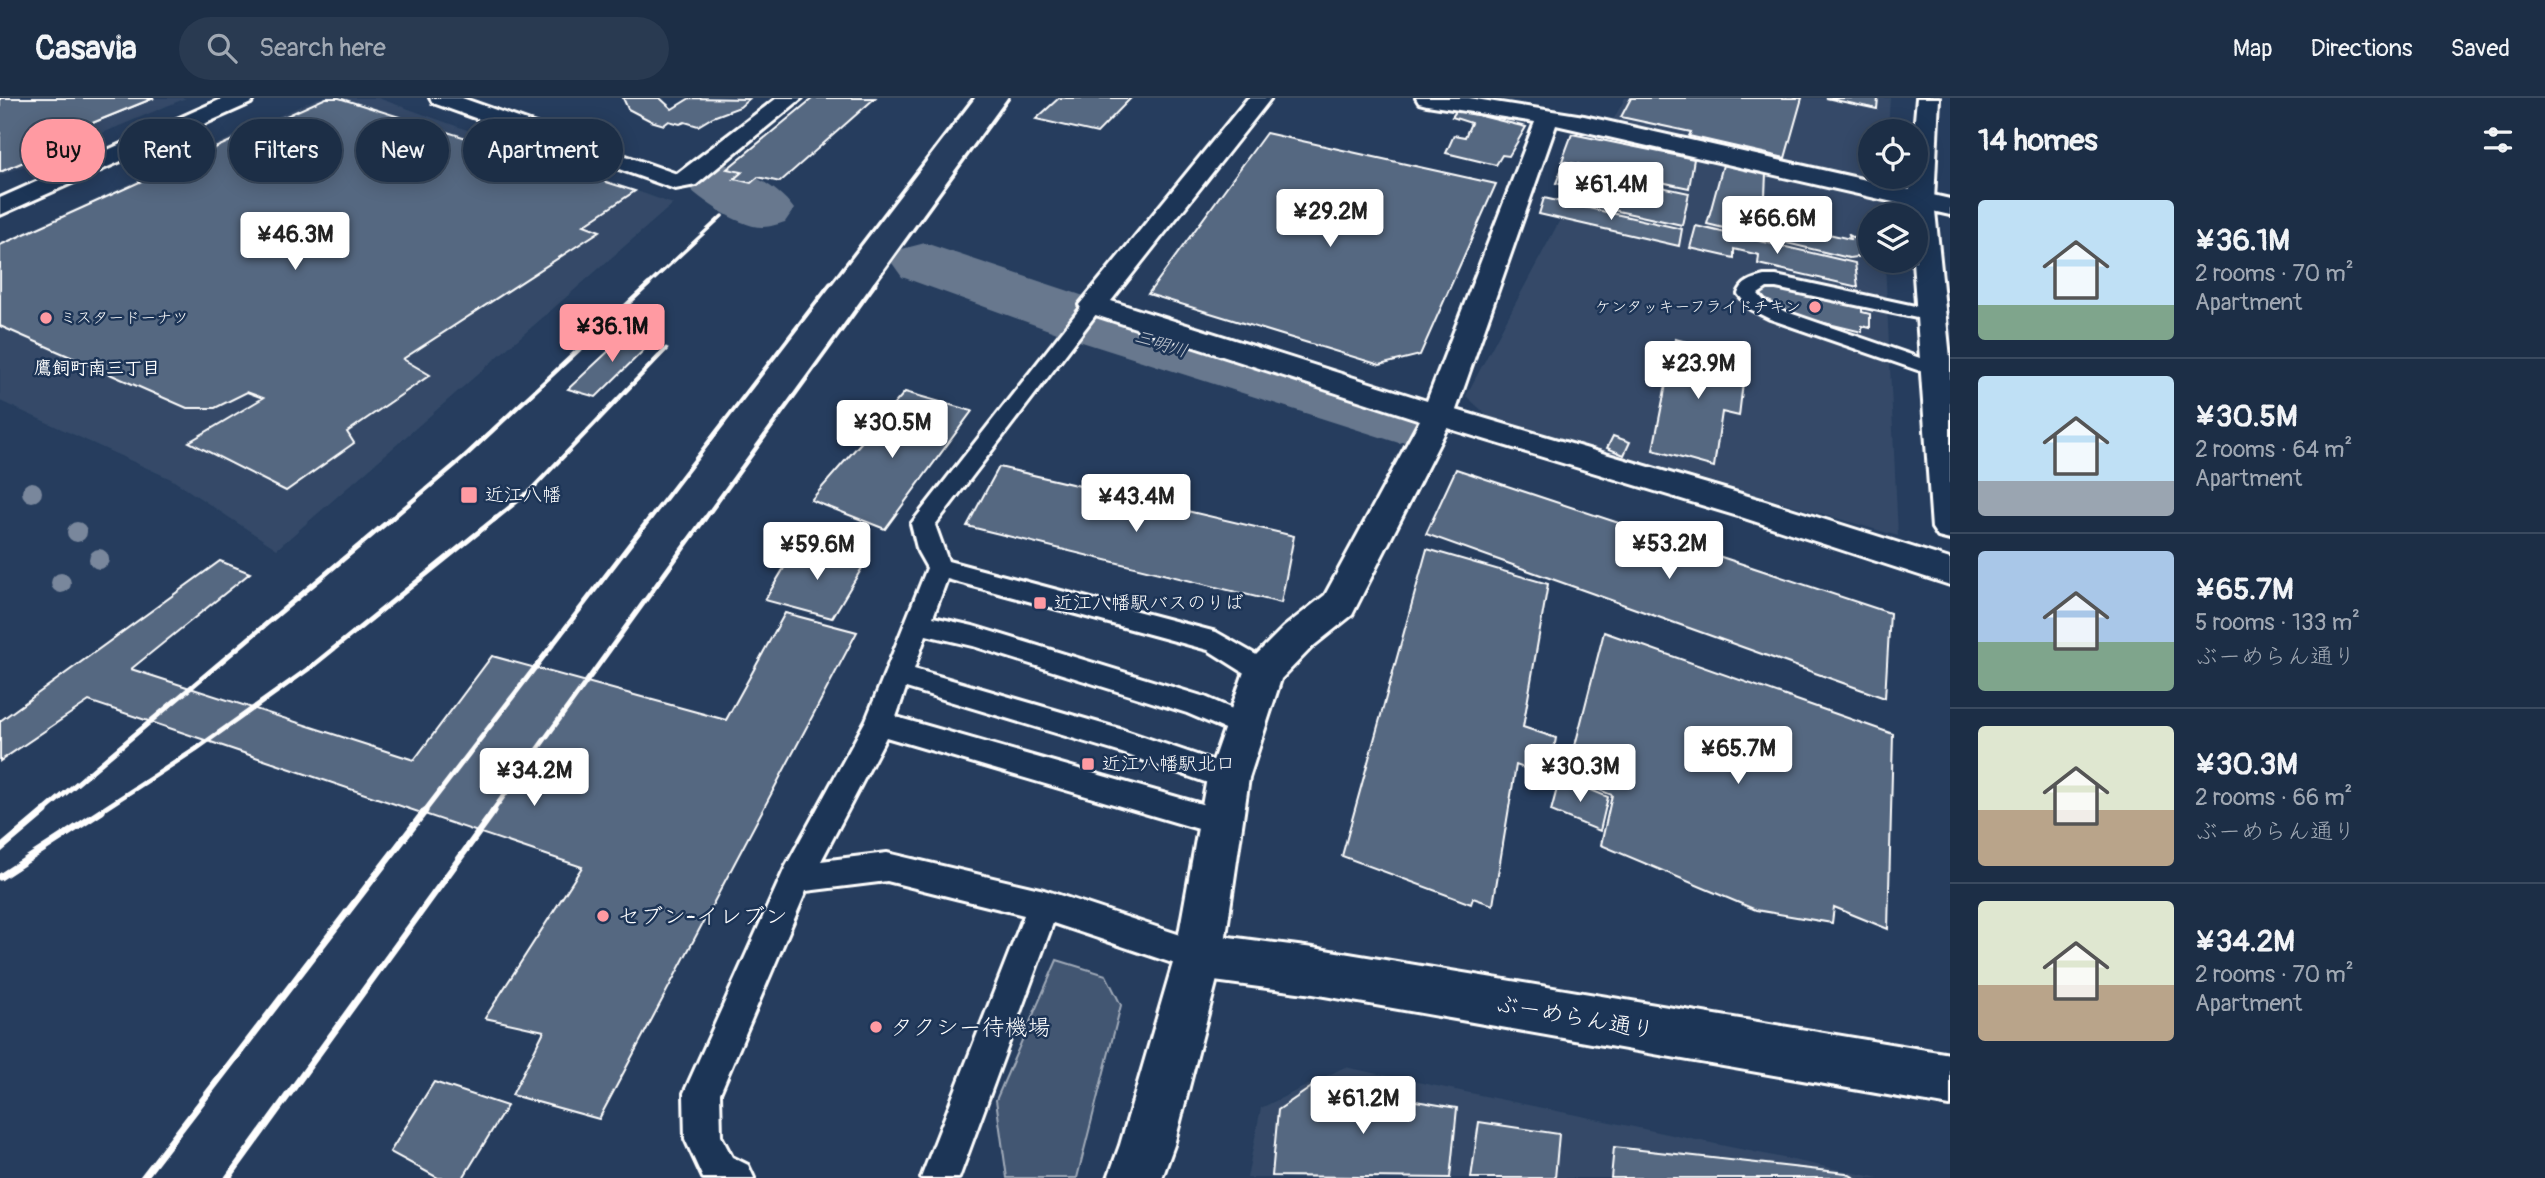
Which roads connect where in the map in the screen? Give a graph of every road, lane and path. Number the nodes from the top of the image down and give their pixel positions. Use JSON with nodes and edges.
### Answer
{"nodes":[{"id":1,"x":243,"y":98,"type":"edge"},
{"id":2,"x":441,"y":98,"type":"edge"},
{"id":3,"x":791,"y":98,"type":"edge"},
{"id":4,"x":1260,"y":98,"type":"edge"},
{"id":5,"x":1427,"y":98,"type":"edge"},
{"id":6,"x":1928,"y":98,"type":"edge"},
{"id":7,"x":1548,"y":117,"type":"junction"},
{"id":8,"x":1922,"y":201,"type":"junction"},
{"id":9,"x":0,"y":207,"type":"edge"},
{"id":10,"x":1950,"y":207,"type":"edge"},
{"id":11,"x":1086,"y":314,"type":"junction"},
{"id":12,"x":1931,"y":315,"type":"junction"},
{"id":13,"x":1936,"y":370,"type":"junction"},
{"id":14,"x":1438,"y":415,"type":"junction"},
{"id":15,"x":1950,"y":528,"type":"edge"},
{"id":16,"x":939,"y":568,"type":"junction"},
{"id":17,"x":1950,"y":572,"type":"edge"},
{"id":18,"x":919,"y":623,"type":"junction"},
{"id":19,"x":1264,"y":672,"type":"junction"},
{"id":20,"x":898,"y":675,"type":"junction"},
{"id":21,"x":879,"y":724,"type":"junction"},
{"id":22,"x":1244,"y":726,"type":"junction"},
{"id":23,"x":1228,"y":778,"type":"junction"},
{"id":24,"x":1219,"y":822,"type":"junction"},
{"id":25,"x":796,"y":878,"type":"junction"},
{"id":26,"x":1044,"y":905,"type":"junction"},
{"id":27,"x":1199,"y":956,"type":"junction"},
{"id":28,"x":1950,"y":1080,"type":"edge"},
{"id":29,"x":736,"y":1178,"type":"edge"},
{"id":30,"x":940,"y":1178,"type":"edge"},
{"id":31,"x":1135,"y":1178,"type":"edge"}],
"edges":[{"from":1,"to":9,"type":"street"},
{"from":2,"to":3,"type":"street"},
{"from":4,"to":11,"type":"street"},
{"from":5,"to":7,"type":"street"},
{"from":6,"to":8,"type":"street"},
{"from":7,"to":8,"type":"street"},
{"from":7,"to":14,"type":"street"},
{"from":8,"to":10,"type":"street"},
{"from":8,"to":12,"type":"street"},
{"from":11,"to":14,"type":"street"},
{"from":11,"to":16,"type":"lane"},
{"from":12,"to":13,"type":"street"},
{"from":12,"to":13,"type":"lane"},
{"from":13,"to":15,"type":"street"},
{"from":14,"to":17,"type":"street"},
{"from":14,"to":19,"type":"street"},
{"from":16,"to":18,"type":"lane"},
{"from":16,"to":19,"type":"lane"},
{"from":18,"to":20,"type":"lane"},
{"from":18,"to":22,"type":"lane"},
{"from":19,"to":22,"type":"street"},
{"from":20,"to":21,"type":"lane"},
{"from":20,"to":23,"type":"lane"},
{"from":21,"to":24,"type":"lane"},
{"from":21,"to":25,"type":"lane"},
{"from":22,"to":23,"type":"street"},
{"from":23,"to":24,"type":"street"},
{"from":24,"to":27,"type":"street"},
{"from":25,"to":26,"type":"lane"},
{"from":25,"to":29,"type":"lane"},
{"from":26,"to":27,"type":"lane"},
{"from":26,"to":30,"type":"lane"},
{"from":27,"to":28,"type":"street","name":"ぶーめらん通り"},
{"from":27,"to":31,"type":"street"}]}
